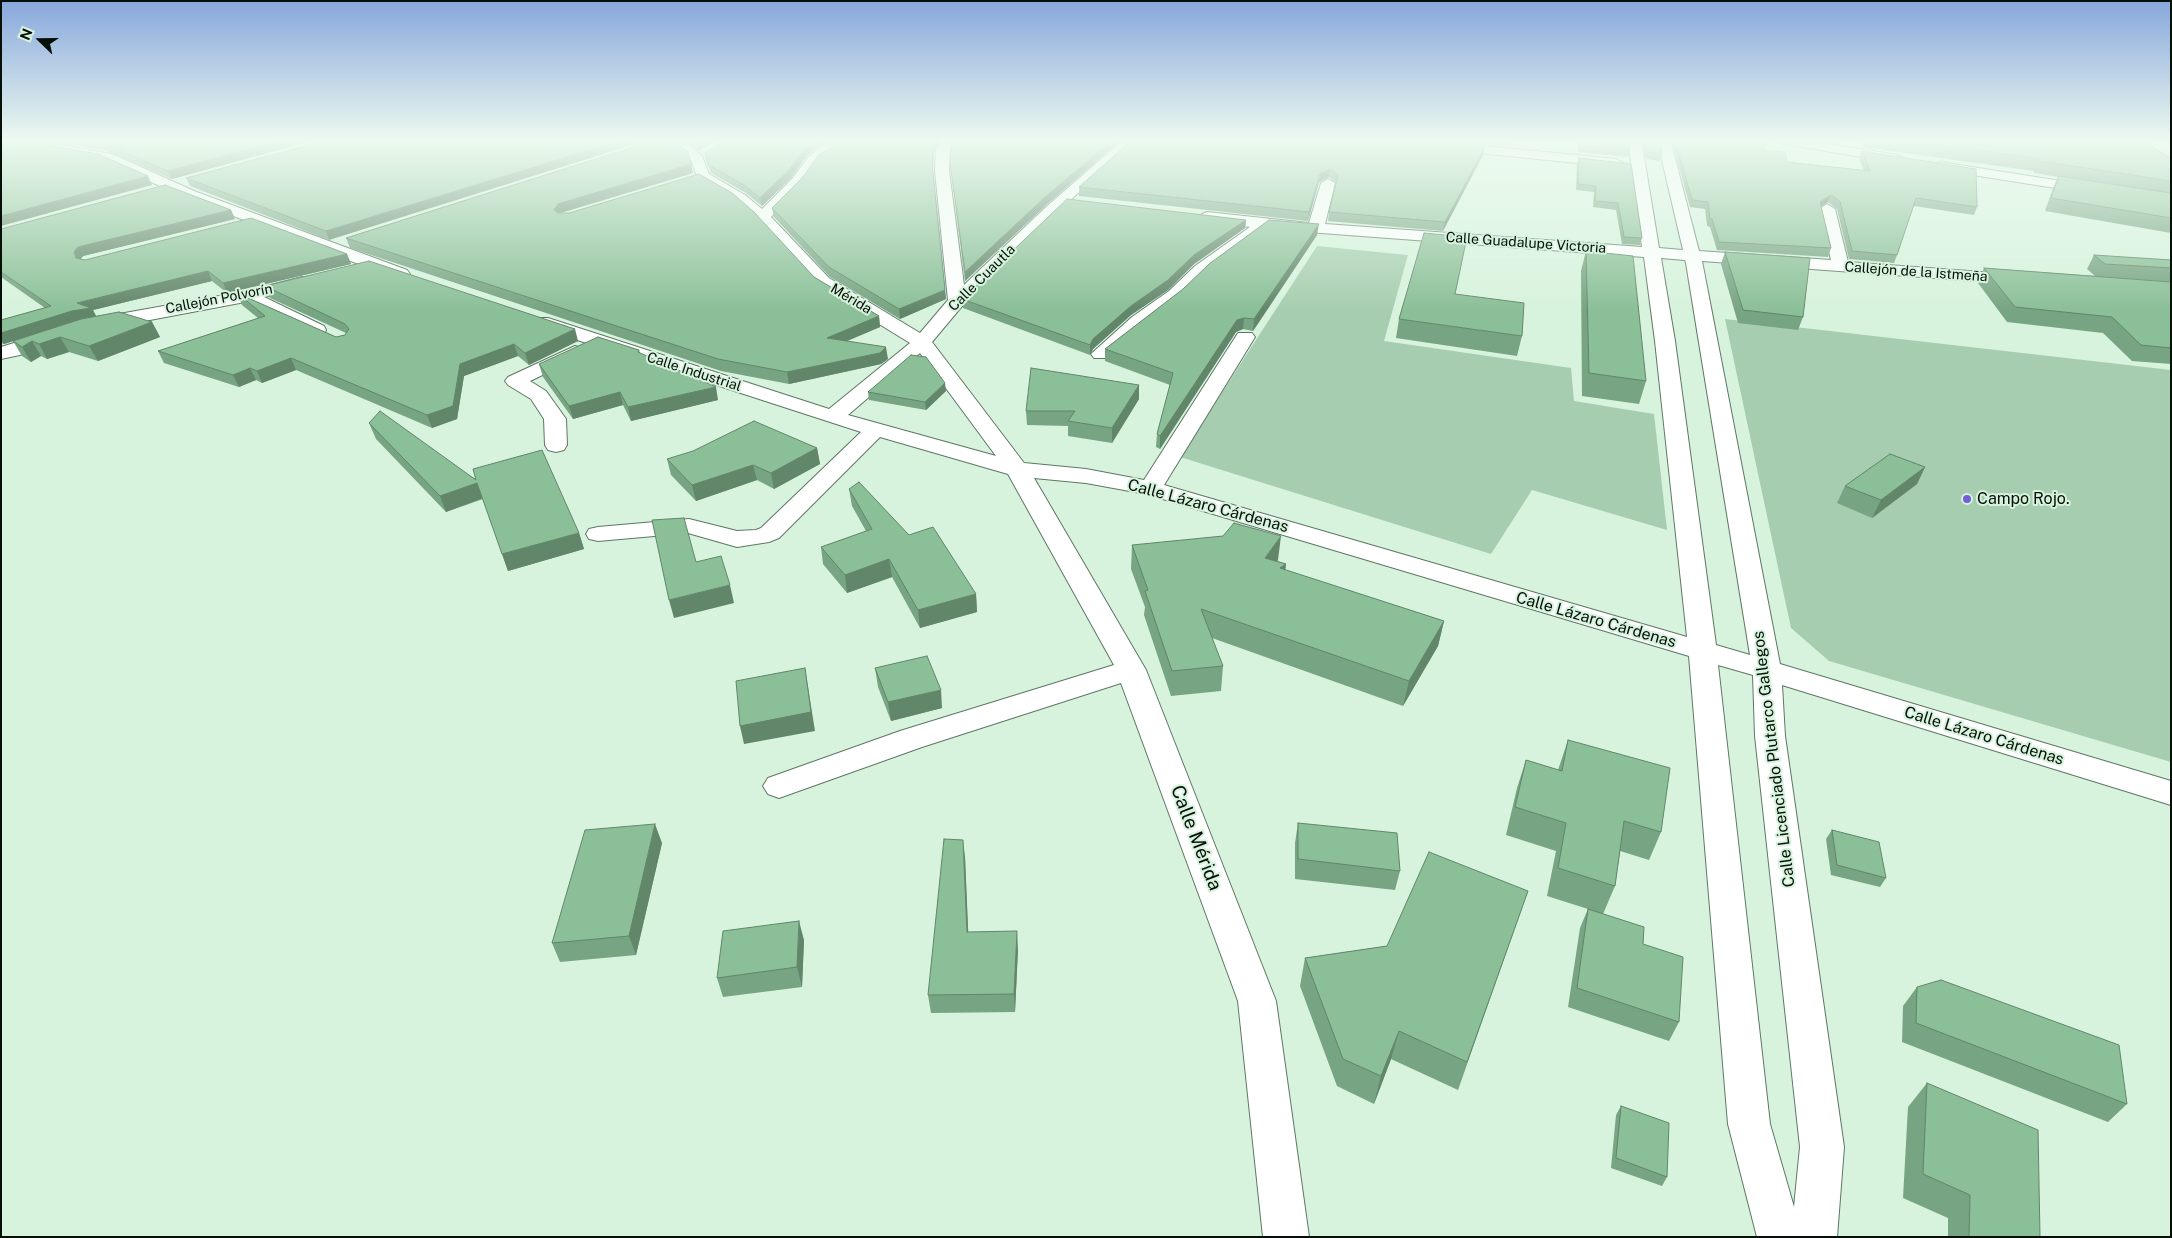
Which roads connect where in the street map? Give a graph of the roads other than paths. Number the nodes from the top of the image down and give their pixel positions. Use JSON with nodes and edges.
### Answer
{"nodes":[{"id":1,"x":200,"y":197,"type":"edge"},
{"id":2,"x":739,"y":197,"type":"edge"},
{"id":3,"x":782,"y":197,"type":"edge"},
{"id":4,"x":945,"y":197,"type":"edge"},
{"id":5,"x":1066,"y":197,"type":"edge"},
{"id":6,"x":1324,"y":197,"type":"edge"},
{"id":7,"x":1643,"y":197,"type":"edge"},
{"id":8,"x":1679,"y":197,"type":"edge"},
{"id":9,"x":1062,"y":200,"type":"junction"},
{"id":10,"x":1081,"y":202,"type":"edge"},
{"id":11,"x":1827,"y":209,"type":"edge"},
{"id":12,"x":1187,"y":214,"type":"edge"},
{"id":13,"x":762,"y":217,"type":"junction"},
{"id":14,"x":256,"y":220,"type":"junction"},
{"id":15,"x":1264,"y":224,"type":"junction"},
{"id":16,"x":228,"y":227,"type":"edge"},
{"id":17,"x":1316,"y":228,"type":"junction"},
{"id":18,"x":355,"y":239,"type":"edge"},
{"id":19,"x":326,"y":248,"type":"junction"},
{"id":20,"x":1652,"y":253,"type":"junction"},
{"id":21,"x":1692,"y":256,"type":"junction"},
{"id":22,"x":374,"y":265,"type":"junction"},
{"id":23,"x":1841,"y":266,"type":"junction"},
{"id":24,"x":347,"y":272,"type":"edge"},
{"id":25,"x":320,"y":278,"type":"edge"},
{"id":26,"x":2033,"y":280,"type":"edge"},
{"id":27,"x":421,"y":281,"type":"edge"},
{"id":28,"x":247,"y":296,"type":"junction"},
{"id":29,"x":957,"y":301,"type":"junction"},
{"id":30,"x":524,"y":316,"type":"edge"},
{"id":31,"x":333,"y":337,"type":"edge"},
{"id":32,"x":1245,"y":337,"type":"dead end"},
{"id":33,"x":599,"y":340,"type":"junction"},
{"id":34,"x":922,"y":342,"type":"junction"},
{"id":35,"x":1687,"y":344,"type":"junction"},
{"id":36,"x":1,"y":353,"type":"edge"},
{"id":37,"x":1101,"y":354,"type":"dead end"},
{"id":38,"x":832,"y":417,"type":"junction"},
{"id":39,"x":876,"y":429,"type":"junction"},
{"id":40,"x":556,"y":445,"type":"dead end"},
{"id":41,"x":1017,"y":469,"type":"junction"},
{"id":42,"x":1150,"y":488,"type":"junction"},
{"id":43,"x":598,"y":534,"type":"dead end"},
{"id":44,"x":1702,"y":651,"type":"junction"},
{"id":45,"x":1131,"y":670,"type":"junction"},
{"id":46,"x":1767,"y":670,"type":"junction"},
{"id":47,"x":779,"y":786,"type":"dead end"},
{"id":48,"x":2171,"y":793,"type":"edge"},
{"id":49,"x":1286,"y":1237,"type":"edge"},
{"id":50,"x":1780,"y":1237,"type":"edge"},
{"id":51,"x":1814,"y":1237,"type":"edge"}],
"edges":[{"from":1,"to":14,"type":"street"},
{"from":2,"to":13,"type":"street","name":"Mérida"},
{"from":3,"to":13,"type":"street"},
{"from":4,"to":29,"type":"street"},
{"from":5,"to":9,"type":"street","name":"Calle Cuautla"},
{"from":6,"to":17,"type":"street"},
{"from":7,"to":20,"type":"street","name":"Calle Licenciado Plutarco Gallegos"},
{"from":8,"to":21,"type":"street","name":"Calle Licenciado Plutarco Gallegos"},
{"from":9,"to":10,"type":"street"},
{"from":9,"to":29,"type":"street","name":"Calle Cuautla"},
{"from":11,"to":23,"type":"street"},
{"from":12,"to":15,"type":"street","name":"Calle Guadalupe Victoria"},
{"from":13,"to":34,"type":"street","name":"Mérida"},
{"from":14,"to":16,"type":"street"},
{"from":14,"to":19,"type":"street"},
{"from":15,"to":17,"type":"street","name":"Calle Guadalupe Victoria"},
{"from":15,"to":37,"type":"street"},
{"from":17,"to":20,"type":"street","name":"Calle Guadalupe Victoria"},
{"from":18,"to":19,"type":"street"},
{"from":19,"to":22,"type":"street"},
{"from":20,"to":21,"type":"street","name":"Calle Guadalupe Victoria"},
{"from":20,"to":35,"type":"street","name":"Calle Licenciado Plutarco Gallegos"},
{"from":21,"to":23,"type":"street","name":"Callejón de la Istmeña"},
{"from":21,"to":35,"type":"street","name":"Calle Licenciado Plutarco Gallegos"},
{"from":22,"to":24,"type":"street"},
{"from":22,"to":27,"type":"street"},
{"from":23,"to":26,"type":"street","name":"Callejón de la Istmeña"},
{"from":25,"to":28,"type":"street","name":"Callejón Polvorín"},
{"from":28,"to":31,"type":"street"},
{"from":28,"to":36,"type":"street","name":"Callejón Polvorín"},
{"from":29,"to":34,"type":"street","name":"Calle Cuautla"},
{"from":30,"to":33,"type":"street","name":"Calle Industrial"},
{"from":32,"to":42,"type":"street"},
{"from":33,"to":38,"type":"street","name":"Calle Industrial"},
{"from":33,"to":40,"type":"street"},
{"from":34,"to":38,"type":"street","name":"Calle Cuautla"},
{"from":34,"to":41,"type":"street","name":"Mérida"},
{"from":35,"to":44,"type":"street","name":"Calle Licenciado Plutarco Gallegos"},
{"from":35,"to":46,"type":"street","name":"Calle Licenciado Plutarco Gallegos"},
{"from":38,"to":39,"type":"street","name":"Calle Industrial"},
{"from":39,"to":41,"type":"street","name":"Calle Industrial"},
{"from":39,"to":43,"type":"street"},
{"from":41,"to":42,"type":"street","name":"Calle Lázaro Cárdenas"},
{"from":41,"to":45,"type":"street","name":"Calle Mérida"},
{"from":42,"to":44,"type":"street","name":"Calle Lázaro Cárdenas"},
{"from":44,"to":46,"type":"street","name":"Calle Lázaro Cárdenas"},
{"from":44,"to":50,"type":"street","name":"Calle Licenciado Plutarco Gallegos"},
{"from":45,"to":47,"type":"street"},
{"from":45,"to":49,"type":"street","name":"Calle Mérida"},
{"from":46,"to":48,"type":"street","name":"Calle Lázaro Cárdenas"},
{"from":46,"to":51,"type":"street","name":"Calle Licenciado Plutarco Gallegos"}]}
